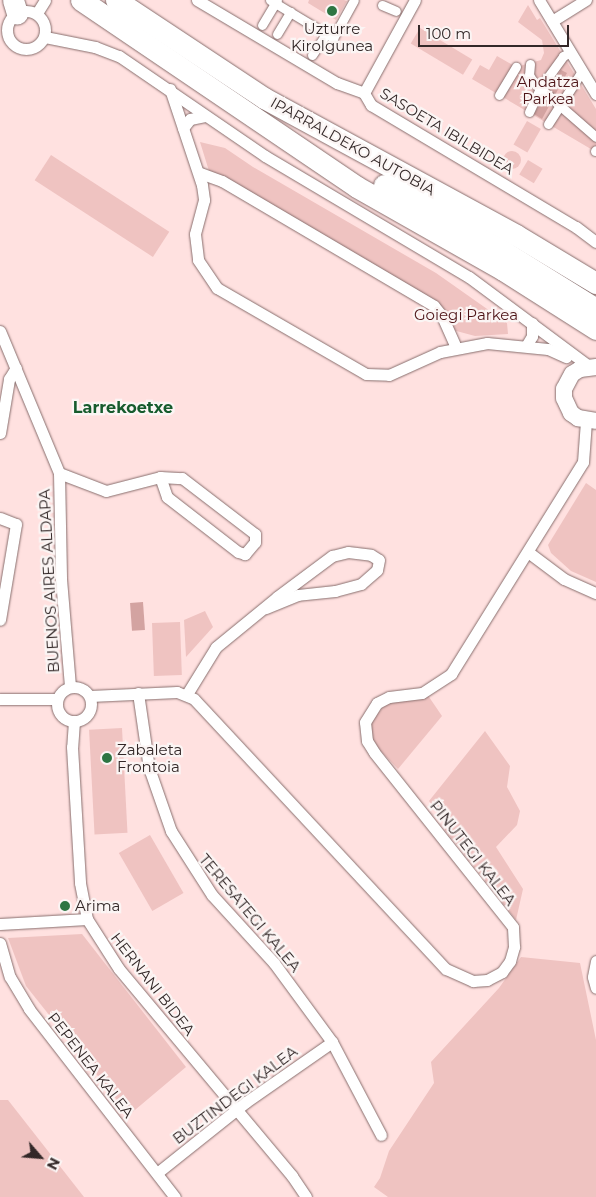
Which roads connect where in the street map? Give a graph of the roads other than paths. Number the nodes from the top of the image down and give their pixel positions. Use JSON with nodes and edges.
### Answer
{"nodes":[{"id":1,"x":44,"y":0,"type":"edge"},
{"id":2,"x":81,"y":0,"type":"edge"},
{"id":3,"x":116,"y":0,"type":"edge"},
{"id":4,"x":197,"y":0,"type":"edge"},
{"id":5,"x":354,"y":0,"type":"edge"},
{"id":6,"x":416,"y":0,"type":"edge"},
{"id":7,"x":539,"y":0,"type":"edge"},
{"id":8,"x":586,"y":0,"type":"edge"},
{"id":9,"x":274,"y":1,"type":"edge"},
{"id":10,"x":382,"y":5,"type":"dead end"},
{"id":11,"x":396,"y":11,"type":"dead end"},
{"id":12,"x":290,"y":12,"type":"junction"},
{"id":13,"x":15,"y":13,"type":"edge"},
{"id":14,"x":552,"y":21,"type":"junction"},
{"id":15,"x":262,"y":25,"type":"dead end"},
{"id":16,"x":277,"y":34,"type":"dead end"},
{"id":17,"x":326,"y":34,"type":"junction"},
{"id":18,"x":45,"y":37,"type":"junction"},
{"id":19,"x":571,"y":52,"type":"junction"},
{"id":20,"x":312,"y":55,"type":"dead end"},
{"id":21,"x":530,"y":64,"type":"dead end"},
{"id":22,"x":516,"y":67,"type":"dead end"},
{"id":23,"x":582,"y":71,"type":"junction"},
{"id":24,"x":540,"y":88,"type":"junction"},
{"id":25,"x":170,"y":89,"type":"junction"},
{"id":26,"x":364,"y":93,"type":"junction"},
{"id":27,"x":596,"y":94,"type":"edge"},
{"id":28,"x":499,"y":95,"type":"dead end"},
{"id":29,"x":560,"y":104,"type":"junction"},
{"id":30,"x":529,"y":112,"type":"dead end"},
{"id":31,"x":205,"y":116,"type":"junction"},
{"id":32,"x":548,"y":124,"type":"dead end"},
{"id":33,"x":183,"y":128,"type":"junction"},
{"id":34,"x":276,"y":131,"type":"junction"},
{"id":35,"x":596,"y":137,"type":"edge"},
{"id":36,"x":200,"y":174,"type":"junction"},
{"id":37,"x":580,"y":230,"type":"junction"},
{"id":38,"x":596,"y":236,"type":"edge"},
{"id":39,"x":596,"y":242,"type":"edge"},
{"id":40,"x":596,"y":282,"type":"edge"},
{"id":41,"x":596,"y":309,"type":"edge"},
{"id":42,"x":532,"y":323,"type":"junction"},
{"id":43,"x":596,"y":329,"type":"edge"},
{"id":44,"x":0,"y":331,"type":"edge"},
{"id":45,"x":526,"y":346,"type":"junction"},
{"id":46,"x":456,"y":348,"type":"junction"},
{"id":47,"x":566,"y":356,"type":"junction"},
{"id":48,"x":592,"y":367,"type":"edge"},
{"id":49,"x":16,"y":368,"type":"junction"},
{"id":50,"x":572,"y":374,"type":"junction"},
{"id":51,"x":591,"y":421,"type":"edge"},
{"id":52,"x":0,"y":433,"type":"edge"},
{"id":53,"x":59,"y":473,"type":"junction"},
{"id":54,"x":160,"y":477,"type":"junction"},
{"id":55,"x":0,"y":518,"type":"edge"},
{"id":56,"x":528,"y":552,"type":"junction"},
{"id":57,"x":309,"y":574,"type":"junction"},
{"id":58,"x":316,"y":592,"type":"junction"},
{"id":59,"x":596,"y":592,"type":"edge"},
{"id":60,"x":265,"y":608,"type":"junction"},
{"id":61,"x":0,"y":620,"type":"edge"},
{"id":62,"x":70,"y":687,"type":"junction"},
{"id":63,"x":138,"y":693,"type":"junction"},
{"id":64,"x":187,"y":694,"type":"junction"},
{"id":65,"x":90,"y":696,"type":"junction"},
{"id":66,"x":0,"y":699,"type":"edge"},
{"id":67,"x":57,"y":699,"type":"junction"},
{"id":68,"x":74,"y":721,"type":"junction"},
{"id":69,"x":87,"y":918,"type":"junction"},
{"id":70,"x":0,"y":924,"type":"edge"},
{"id":71,"x":0,"y":943,"type":"edge"},
{"id":72,"x":596,"y":961,"type":"edge"},
{"id":73,"x":596,"y":988,"type":"edge"},
{"id":74,"x":332,"y":1042,"type":"junction"},
{"id":75,"x":236,"y":1110,"type":"junction"},
{"id":76,"x":381,"y":1135,"type":"dead end"},
{"id":77,"x":157,"y":1173,"type":"junction"},
{"id":78,"x":175,"y":1197,"type":"edge"},
{"id":79,"x":306,"y":1197,"type":"edge"}],
"edges":[{"from":1,"to":13,"type":"street"},
{"from":2,"to":34,"type":"highway","name":"IPARRALDEKO AUTOBIA"},
{"from":3,"to":40,"type":"highway","name":"IPARRALDEKO AUTOBIA"},
{"from":4,"to":26,"type":"street","name":"SASOETA IBILBIDEA"},
{"from":5,"to":17,"type":"street"},
{"from":6,"to":26,"type":"street"},
{"from":7,"to":14,"type":"street"},
{"from":8,"to":14,"type":"street"},
{"from":9,"to":12,"type":"street"},
{"from":9,"to":15,"type":"street"},
{"from":10,"to":11,"type":"street"},
{"from":12,"to":16,"type":"street"},
{"from":12,"to":17,"type":"street"},
{"from":13,"to":18,"type":"street"},
{"from":13,"to":18,"type":"street"},
{"from":14,"to":19,"type":"street"},
{"from":17,"to":20,"type":"street"},
{"from":18,"to":25,"type":"street"},
{"from":19,"to":23,"type":"street"},
{"from":19,"to":24,"type":"street"},
{"from":21,"to":24,"type":"street"},
{"from":22,"to":28,"type":"street"},
{"from":23,"to":27,"type":"street"},
{"from":23,"to":29,"type":"street"},
{"from":24,"to":29,"type":"street"},
{"from":24,"to":30,"type":"street"},
{"from":25,"to":31,"type":"street"},
{"from":25,"to":33,"type":"street"},
{"from":26,"to":37,"type":"street","name":"SASOETA IBILBIDEA"},
{"from":29,"to":32,"type":"street"},
{"from":29,"to":35,"type":"street"},
{"from":31,"to":33,"type":"street"},
{"from":31,"to":42,"type":"street"},
{"from":33,"to":36,"type":"street"},
{"from":34,"to":41,"type":"highway"},
{"from":34,"to":43,"type":"highway"},
{"from":36,"to":46,"type":"street"},
{"from":36,"to":46,"type":"street"},
{"from":37,"to":38,"type":"street","name":"SASOETA IBILBIDEA"},
{"from":37,"to":39,"type":"street","name":"SASOETA IBILBIDEA"},
{"from":42,"to":45,"type":"street"},
{"from":42,"to":47,"type":"street"},
{"from":42,"to":48,"type":"street"},
{"from":44,"to":49,"type":"street","name":"BUENOS AIRES ALDAPA"},
{"from":45,"to":46,"type":"street"},
{"from":45,"to":47,"type":"street"},
{"from":47,"to":50,"type":"street"},
{"from":48,"to":50,"type":"main road"},
{"from":49,"to":52,"type":"street"},
{"from":49,"to":53,"type":"street","name":"BUENOS AIRES ALDAPA"},
{"from":50,"to":51,"type":"main road"},
{"from":51,"to":56,"type":"street","name":"PINUTEGI KALEA"},
{"from":53,"to":54,"type":"street","name":"BUENOS AIRES ALDAPA"},
{"from":53,"to":62,"type":"street","name":"BUENOS AIRES ALDAPA"},
{"from":54,"to":54,"type":"street"},
{"from":55,"to":61,"type":"street"},
{"from":56,"to":59,"type":"street"},
{"from":56,"to":64,"type":"street","name":"PINUTEGI KALEA"},
{"from":57,"to":58,"type":"street"},
{"from":57,"to":58,"type":"street"},
{"from":57,"to":60,"type":"street"},
{"from":58,"to":60,"type":"street"},
{"from":60,"to":64,"type":"street"},
{"from":62,"to":65,"type":"street"},
{"from":62,"to":67,"type":"street"},
{"from":63,"to":64,"type":"street"},
{"from":63,"to":65,"type":"street"},
{"from":63,"to":74,"type":"street","name":"TERESATEGI KALEA"},
{"from":65,"to":68,"type":"street"},
{"from":66,"to":67,"type":"street"},
{"from":67,"to":68,"type":"street"},
{"from":68,"to":69,"type":"street","name":"HERNANI BIDEA"},
{"from":69,"to":70,"type":"street"},
{"from":69,"to":75,"type":"street","name":"HERNANI BIDEA"},
{"from":71,"to":77,"type":"street","name":"PEPENEA KALEA"},
{"from":72,"to":73,"type":"street"},
{"from":74,"to":75,"type":"street","name":"BUZTINDEGI KALEA"},
{"from":74,"to":76,"type":"street","name":"TERESATEGI KALEA"},
{"from":75,"to":77,"type":"street","name":"BUZTINDEGI KALEA"},
{"from":75,"to":79,"type":"street","name":"HERNANI BIDEA"},
{"from":77,"to":78,"type":"street","name":"PEPENEA KALEA"}]}
